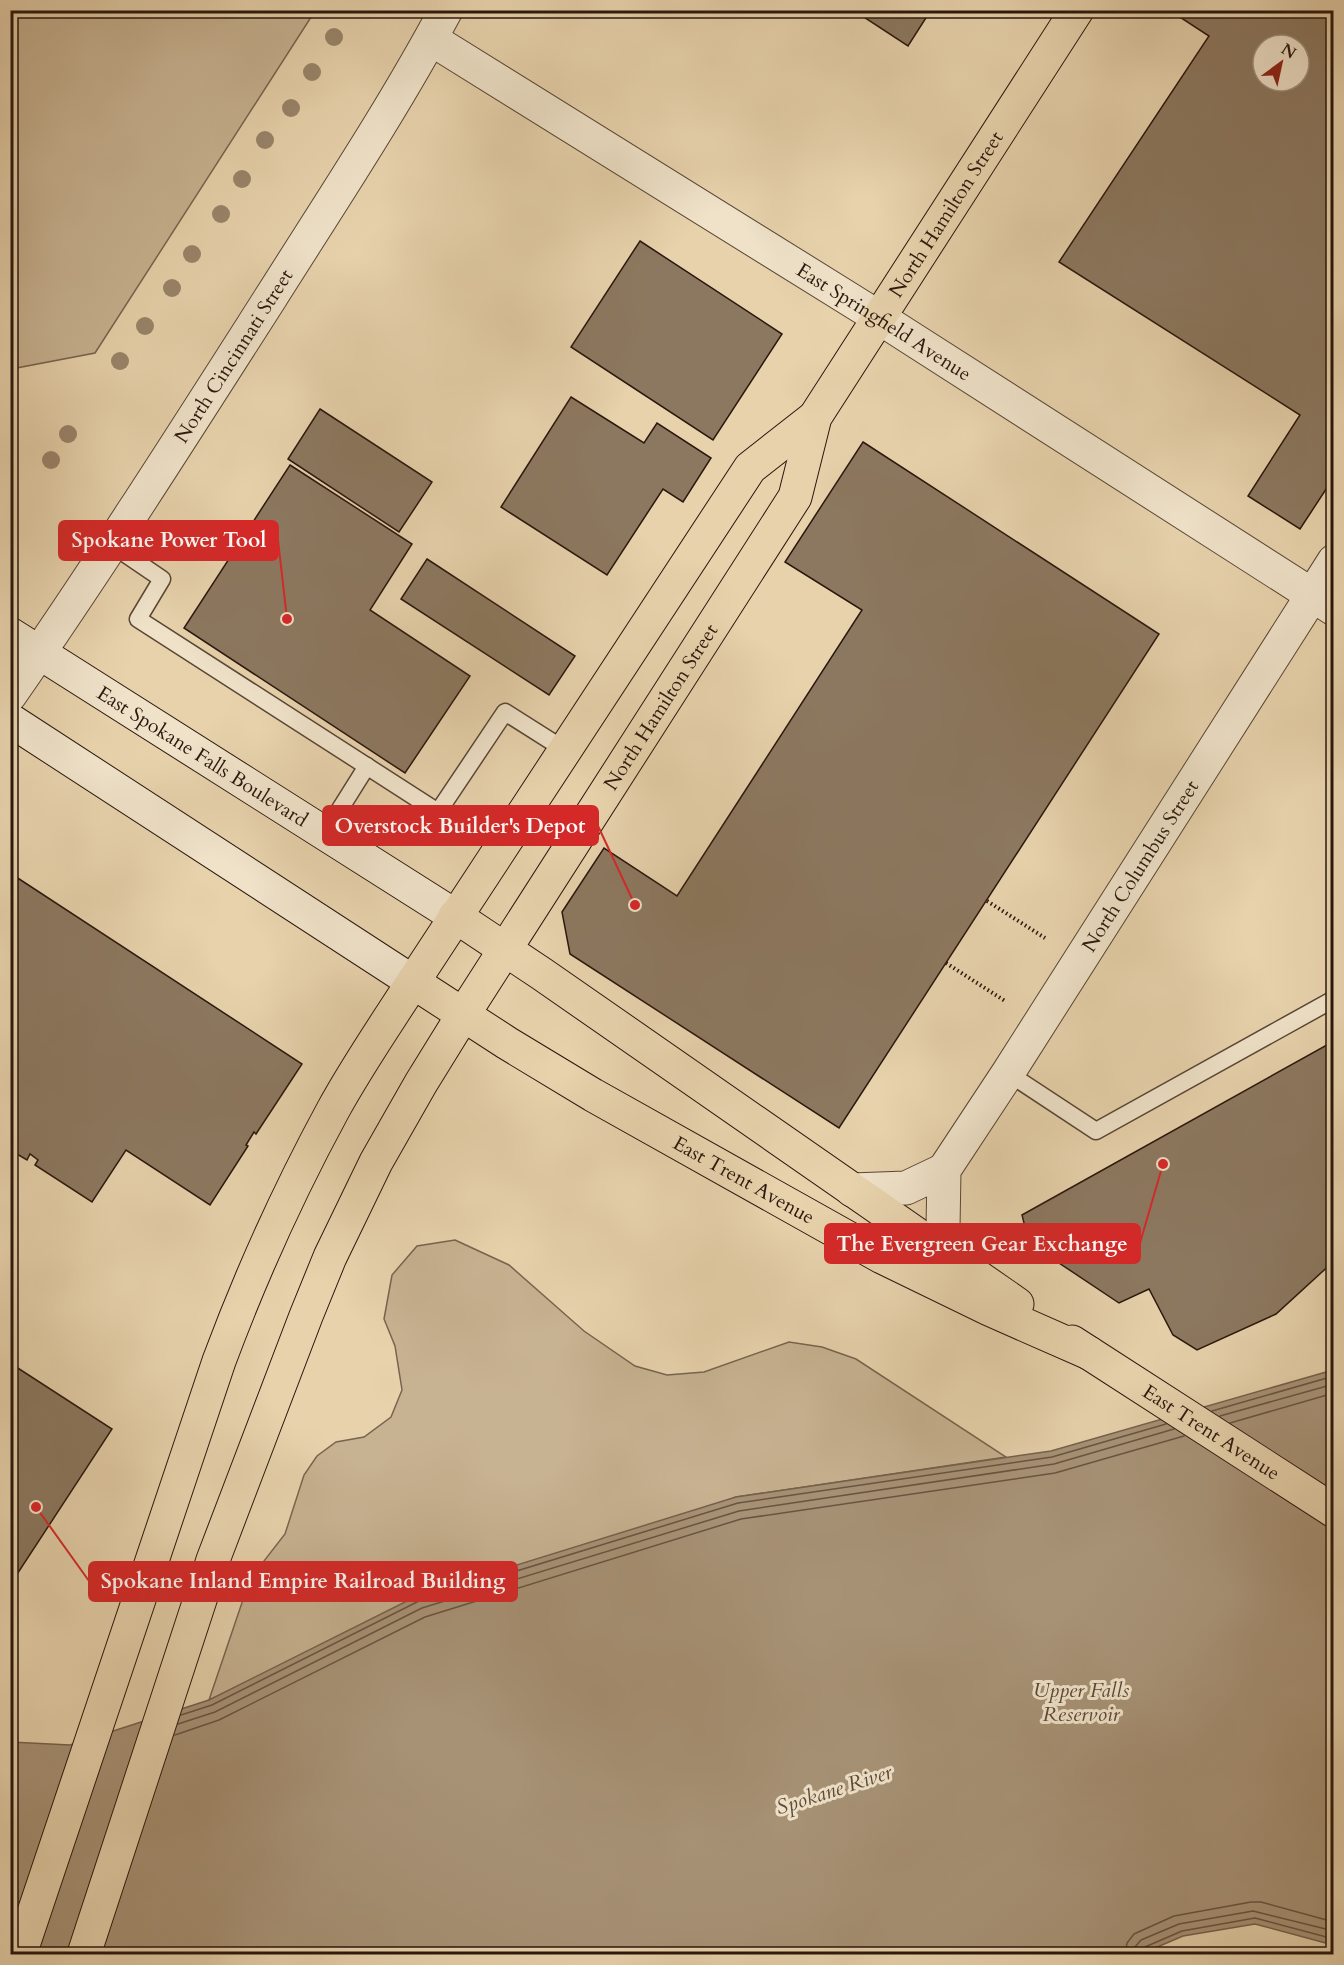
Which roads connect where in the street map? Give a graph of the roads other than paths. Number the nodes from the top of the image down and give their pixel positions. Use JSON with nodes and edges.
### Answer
{"nodes":[{"id":1,"x":1077,"y":10,"type":"edge"},
{"id":2,"x":439,"y":25,"type":"edge"},
{"id":3,"x":878,"y":317,"type":"junction"},
{"id":4,"x":815,"y":417,"type":"junction"},
{"id":5,"x":112,"y":545,"type":"junction"},
{"id":6,"x":1334,"y":561,"type":"edge"},
{"id":7,"x":1323,"y":602,"type":"edge"},
{"id":8,"x":10,"y":633,"type":"edge"},
{"id":9,"x":39,"y":653,"type":"junction"},
{"id":10,"x":10,"y":695,"type":"edge"},
{"id":11,"x":10,"y":720,"type":"edge"},
{"id":12,"x":565,"y":750,"type":"junction"},
{"id":13,"x":367,"y":766,"type":"junction"},
{"id":14,"x":325,"y":833,"type":"junction"},
{"id":15,"x":455,"y":916,"type":"junction"},
{"id":16,"x":505,"y":949,"type":"junction"},
{"id":17,"x":413,"y":982,"type":"junction"},
{"id":18,"x":1334,"y":999,"type":"edge"},
{"id":19,"x":463,"y":1015,"type":"junction"},
{"id":20,"x":1008,"y":1073,"type":"junction"},
{"id":21,"x":944,"y":1170,"type":"junction"},
{"id":22,"x":852,"y":1190,"type":"junction"},
{"id":23,"x":946,"y":1256,"type":"junction"},
{"id":24,"x":1100,"y":1361,"type":"junction"},
{"id":25,"x":1334,"y":1511,"type":"edge"},
{"id":26,"x":20,"y":1954,"type":"edge"},
{"id":27,"x":84,"y":1954,"type":"edge"}],
"edges":[{"from":1,"to":3,"type":"main road","name":"North Hamilton Street"},
{"from":2,"to":3,"type":"street","name":"East Springfield Avenue"},
{"from":2,"to":5,"type":"street","name":"North Cincinnati Street"},
{"from":3,"to":4,"type":"main road","name":"North Hamilton Street"},
{"from":3,"to":7,"type":"street","name":"East Springfield Avenue"},
{"from":4,"to":12,"type":"main road","name":"North Hamilton Street"},
{"from":4,"to":16,"type":"main road","name":"North Hamilton Street"},
{"from":5,"to":9,"type":"street","name":"North Cincinnati Street"},
{"from":5,"to":13,"type":"lane"},
{"from":6,"to":7,"type":"street","name":"North Columbus Street"},
{"from":7,"to":20,"type":"street","name":"North Columbus Street"},
{"from":8,"to":9,"type":"street","name":"East Spokane Falls Boulevard"},
{"from":9,"to":10,"type":"street","name":"North Cincinnati Street"},
{"from":9,"to":14,"type":"street","name":"East Spokane Falls Boulevard"},
{"from":11,"to":17,"type":"street"},
{"from":12,"to":13,"type":"lane"},
{"from":12,"to":15,"type":"main road","name":"North Hamilton Street"},
{"from":13,"to":14,"type":"lane"},
{"from":14,"to":15,"type":"street","name":"East Spokane Falls Boulevard"},
{"from":15,"to":16,"type":"main road","name":"East Trent Avenue"},
{"from":15,"to":17,"type":"main road","name":"North Hamilton Street"},
{"from":16,"to":19,"type":"main road","name":"North Hamilton Street"},
{"from":16,"to":22,"type":"main road","name":"East Trent Avenue"},
{"from":17,"to":19,"type":"main road","name":"East Trent Avenue"},
{"from":17,"to":26,"type":"main road","name":"North Hamilton Street"},
{"from":18,"to":20,"type":"lane"},
{"from":19,"to":24,"type":"main road","name":"East Trent Avenue"},
{"from":19,"to":27,"type":"main road","name":"North Hamilton Street"},
{"from":20,"to":21,"type":"street","name":"North Columbus Street"},
{"from":21,"to":22,"type":"street"},
{"from":21,"to":23,"type":"street"},
{"from":22,"to":23,"type":"main road","name":"East Trent Avenue"},
{"from":23,"to":24,"type":"main road","name":"East Trent Avenue"},
{"from":24,"to":25,"type":"main road","name":"East Trent Avenue"}]}
